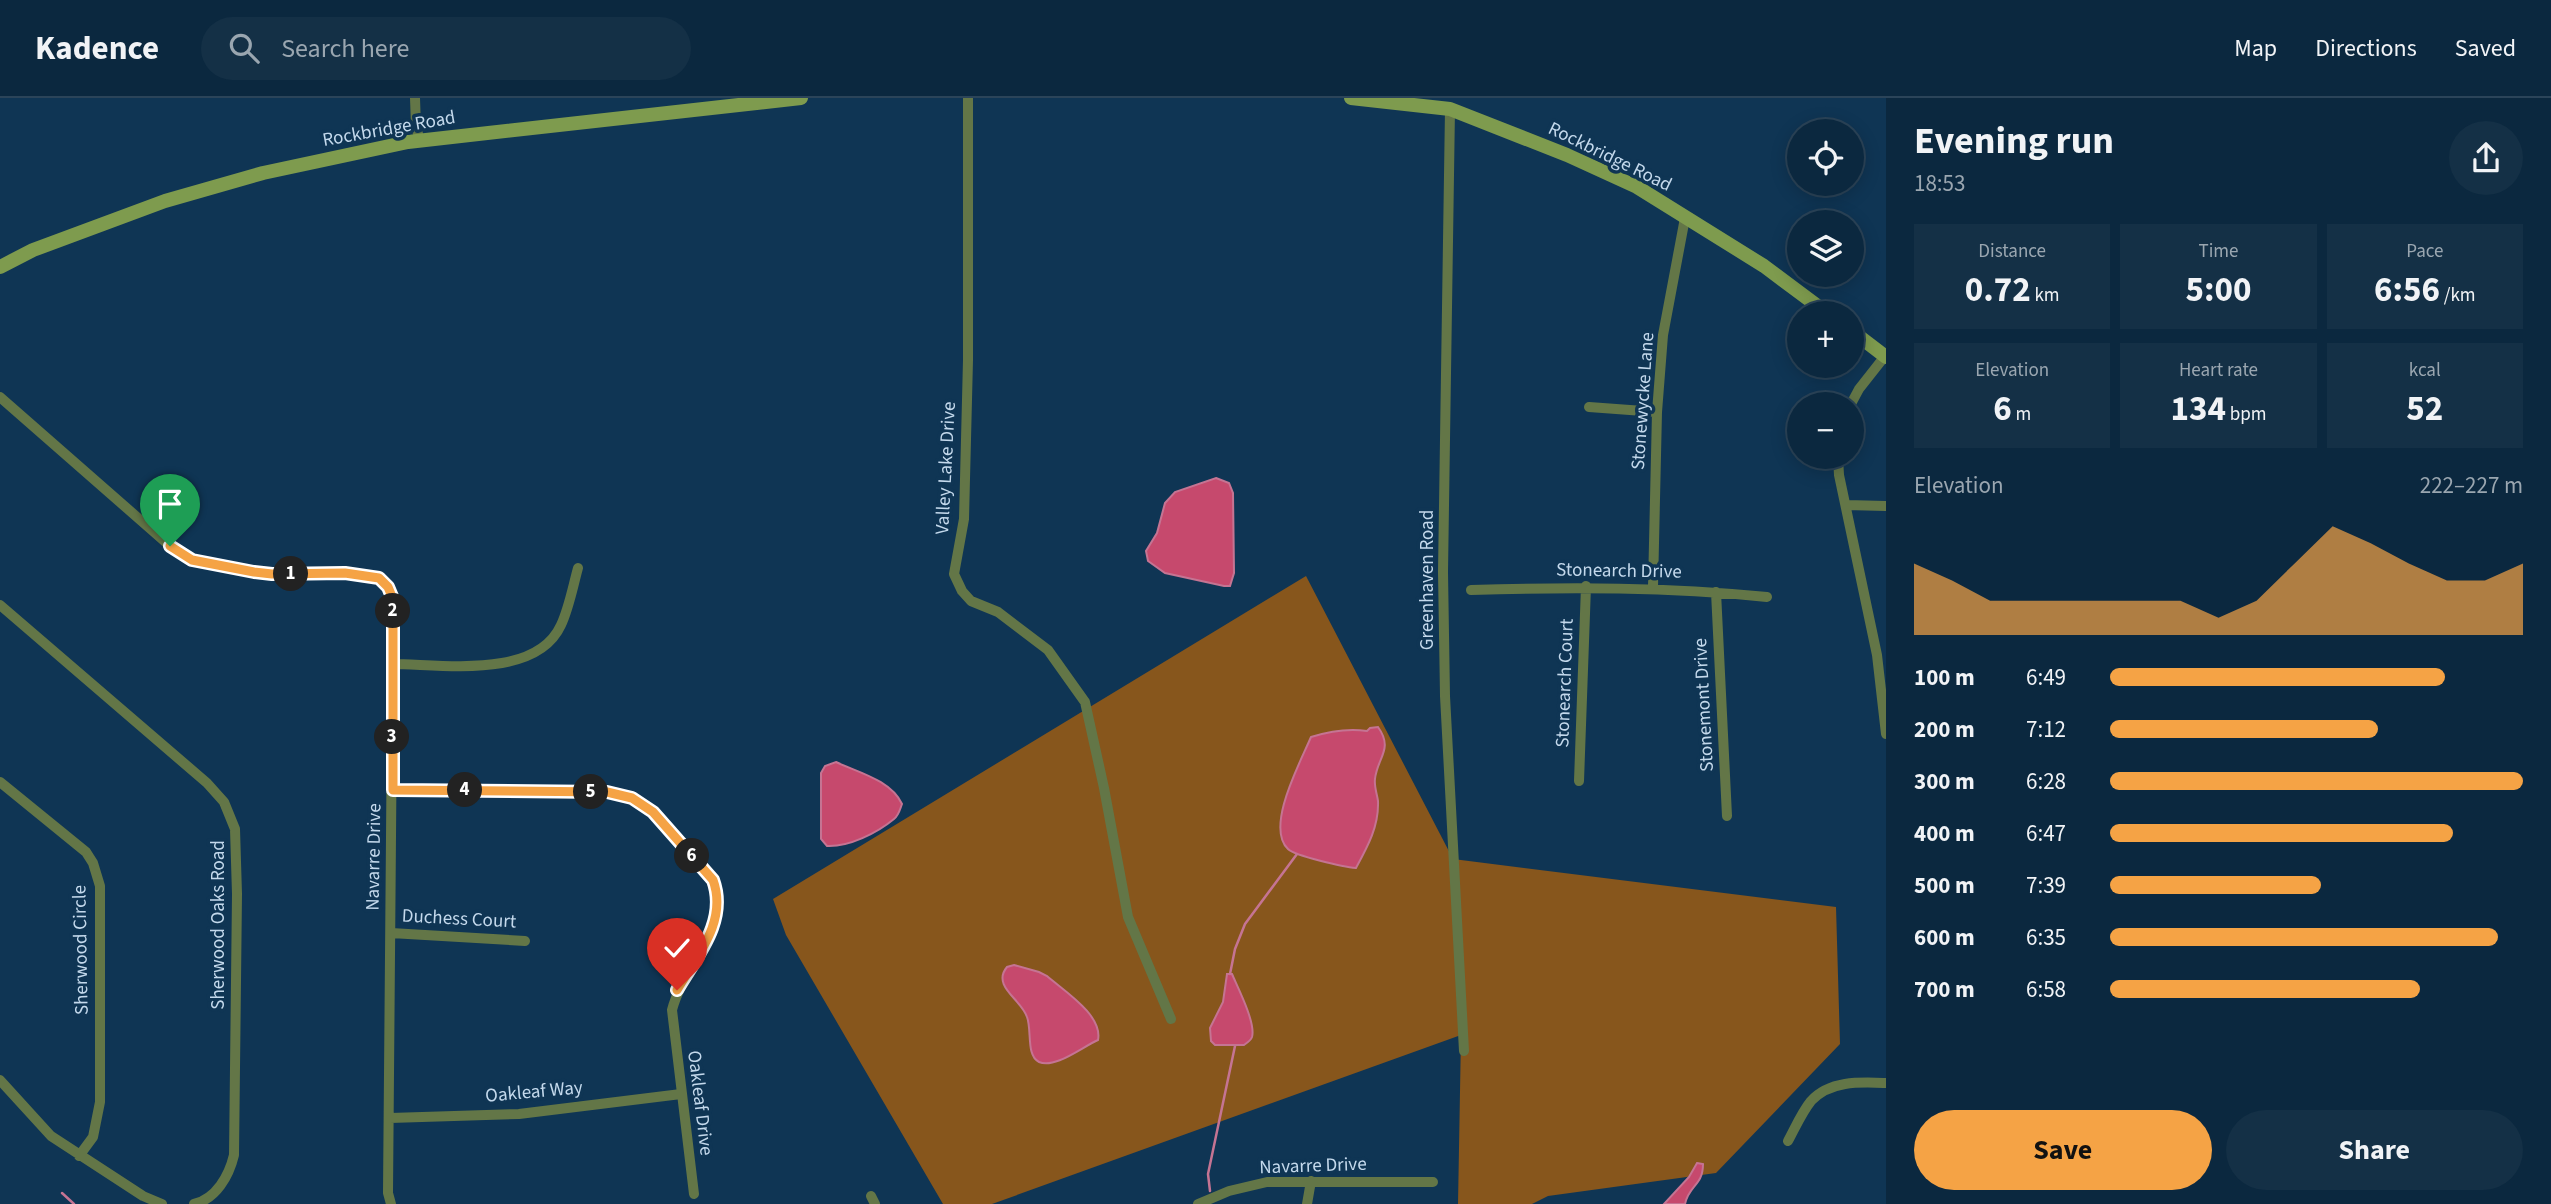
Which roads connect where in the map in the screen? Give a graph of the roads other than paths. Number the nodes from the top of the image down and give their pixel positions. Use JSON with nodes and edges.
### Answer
{"nodes":[{"id":1,"x":415,"y":98,"type":"edge"},
{"id":2,"x":801,"y":98,"type":"edge"},
{"id":3,"x":968,"y":98,"type":"edge"},
{"id":4,"x":1351,"y":98,"type":"edge"},
{"id":5,"x":713,"y":103,"type":"edge"},
{"id":6,"x":1450,"y":109,"type":"junction"},
{"id":7,"x":420,"y":142,"type":"junction"},
{"id":8,"x":1685,"y":218,"type":"junction"},
{"id":9,"x":0,"y":267,"type":"edge"},
{"id":10,"x":1811,"y":301,"type":"edge"},
{"id":11,"x":1864,"y":340,"type":"edge"},
{"id":12,"x":1885,"y":357,"type":"edge"},
{"id":13,"x":1857,"y":392,"type":"edge"},
{"id":14,"x":0,"y":397,"type":"edge"},
{"id":15,"x":1589,"y":407,"type":"dead end"},
{"id":16,"x":1657,"y":412,"type":"junction"},
{"id":17,"x":1839,"y":469,"type":"edge"},
{"id":18,"x":1846,"y":505,"type":"junction"},
{"id":19,"x":1886,"y":506,"type":"edge"},
{"id":20,"x":578,"y":568,"type":"dead end"},
{"id":21,"x":1586,"y":586,"type":"junction"},
{"id":22,"x":1653,"y":587,"type":"junction"},
{"id":23,"x":1471,"y":590,"type":"dead end"},
{"id":24,"x":1716,"y":592,"type":"junction"},
{"id":25,"x":1767,"y":597,"type":"dead end"},
{"id":26,"x":0,"y":605,"type":"edge"},
{"id":27,"x":1882,"y":654,"type":"edge"},
{"id":28,"x":392,"y":664,"type":"junction"},
{"id":29,"x":1886,"y":734,"type":"edge"},
{"id":30,"x":1578,"y":781,"type":"dead end"},
{"id":31,"x":0,"y":782,"type":"edge"},
{"id":32,"x":393,"y":790,"type":"junction"},
{"id":33,"x":1727,"y":816,"type":"dead end"},
{"id":34,"x":391,"y":933,"type":"junction"},
{"id":35,"x":525,"y":941,"type":"dead end"},
{"id":36,"x":1171,"y":1019,"type":"dead end"},
{"id":37,"x":1464,"y":1051,"type":"dead end"},
{"id":38,"x":0,"y":1080,"type":"edge"},
{"id":39,"x":1886,"y":1083,"type":"edge"},
{"id":40,"x":681,"y":1094,"type":"junction"},
{"id":41,"x":390,"y":1118,"type":"junction"},
{"id":42,"x":1788,"y":1141,"type":"dead end"},
{"id":43,"x":79,"y":1156,"type":"junction"},
{"id":44,"x":1311,"y":1181,"type":"junction"},
{"id":45,"x":1433,"y":1182,"type":"dead end"},
{"id":46,"x":694,"y":1194,"type":"dead end"},
{"id":47,"x":162,"y":1204,"type":"edge"},
{"id":48,"x":194,"y":1204,"type":"edge"},
{"id":49,"x":391,"y":1204,"type":"edge"},
{"id":50,"x":1198,"y":1204,"type":"edge"},
{"id":51,"x":1307,"y":1204,"type":"edge"}],
"edges":[{"from":1,"to":7,"type":"street"},
{"from":2,"to":5,"type":"main road","name":"Rockbridge Road"},
{"from":3,"to":36,"type":"street","name":"Valley Lake Drive"},
{"from":4,"to":6,"type":"main road","name":"Rockbridge Road"},
{"from":5,"to":7,"type":"main road","name":"Rockbridge Road"},
{"from":6,"to":8,"type":"main road","name":"Rockbridge Road"},
{"from":6,"to":37,"type":"street","name":"Greenhaven Road"},
{"from":7,"to":9,"type":"main road","name":"Rockbridge Road"},
{"from":8,"to":10,"type":"main road","name":"Rockbridge Road"},
{"from":8,"to":16,"type":"street","name":"Stonewycke Lane"},
{"from":11,"to":12,"type":"main road"},
{"from":12,"to":13,"type":"street"},
{"from":14,"to":28,"type":"street","name":"Navarre Drive"},
{"from":15,"to":16,"type":"street"},
{"from":16,"to":22,"type":"street","name":"Stonewycke Lane"},
{"from":17,"to":18,"type":"street"},
{"from":18,"to":19,"type":"street"},
{"from":18,"to":27,"type":"street"},
{"from":20,"to":28,"type":"street"},
{"from":21,"to":22,"type":"street","name":"Stonearch Drive"},
{"from":21,"to":23,"type":"street","name":"Stonearch Drive"},
{"from":21,"to":30,"type":"street","name":"Stonearch Court"},
{"from":22,"to":24,"type":"street","name":"Stonearch Drive"},
{"from":24,"to":25,"type":"street","name":"Stonearch Drive"},
{"from":24,"to":33,"type":"street","name":"Stonemont Drive"},
{"from":26,"to":48,"type":"street","name":"Sherwood Oaks Road"},
{"from":27,"to":29,"type":"street"},
{"from":28,"to":32,"type":"street","name":"Navarre Drive"},
{"from":31,"to":43,"type":"street","name":"Sherwood Circle"},
{"from":32,"to":34,"type":"street","name":"Navarre Drive"},
{"from":32,"to":40,"type":"street","name":"Oakleaf Drive"},
{"from":34,"to":35,"type":"street","name":"Duchess Court"},
{"from":34,"to":41,"type":"street","name":"Navarre Drive"},
{"from":38,"to":43,"type":"street"},
{"from":39,"to":42,"type":"street"},
{"from":40,"to":41,"type":"street","name":"Oakleaf Way"},
{"from":40,"to":46,"type":"street","name":"Oakleaf Drive"},
{"from":41,"to":49,"type":"street","name":"Navarre Drive"},
{"from":43,"to":47,"type":"street"},
{"from":44,"to":45,"type":"street","name":"Navarre Drive"},
{"from":44,"to":50,"type":"street","name":"Navarre Drive"},
{"from":44,"to":51,"type":"street"}]}
